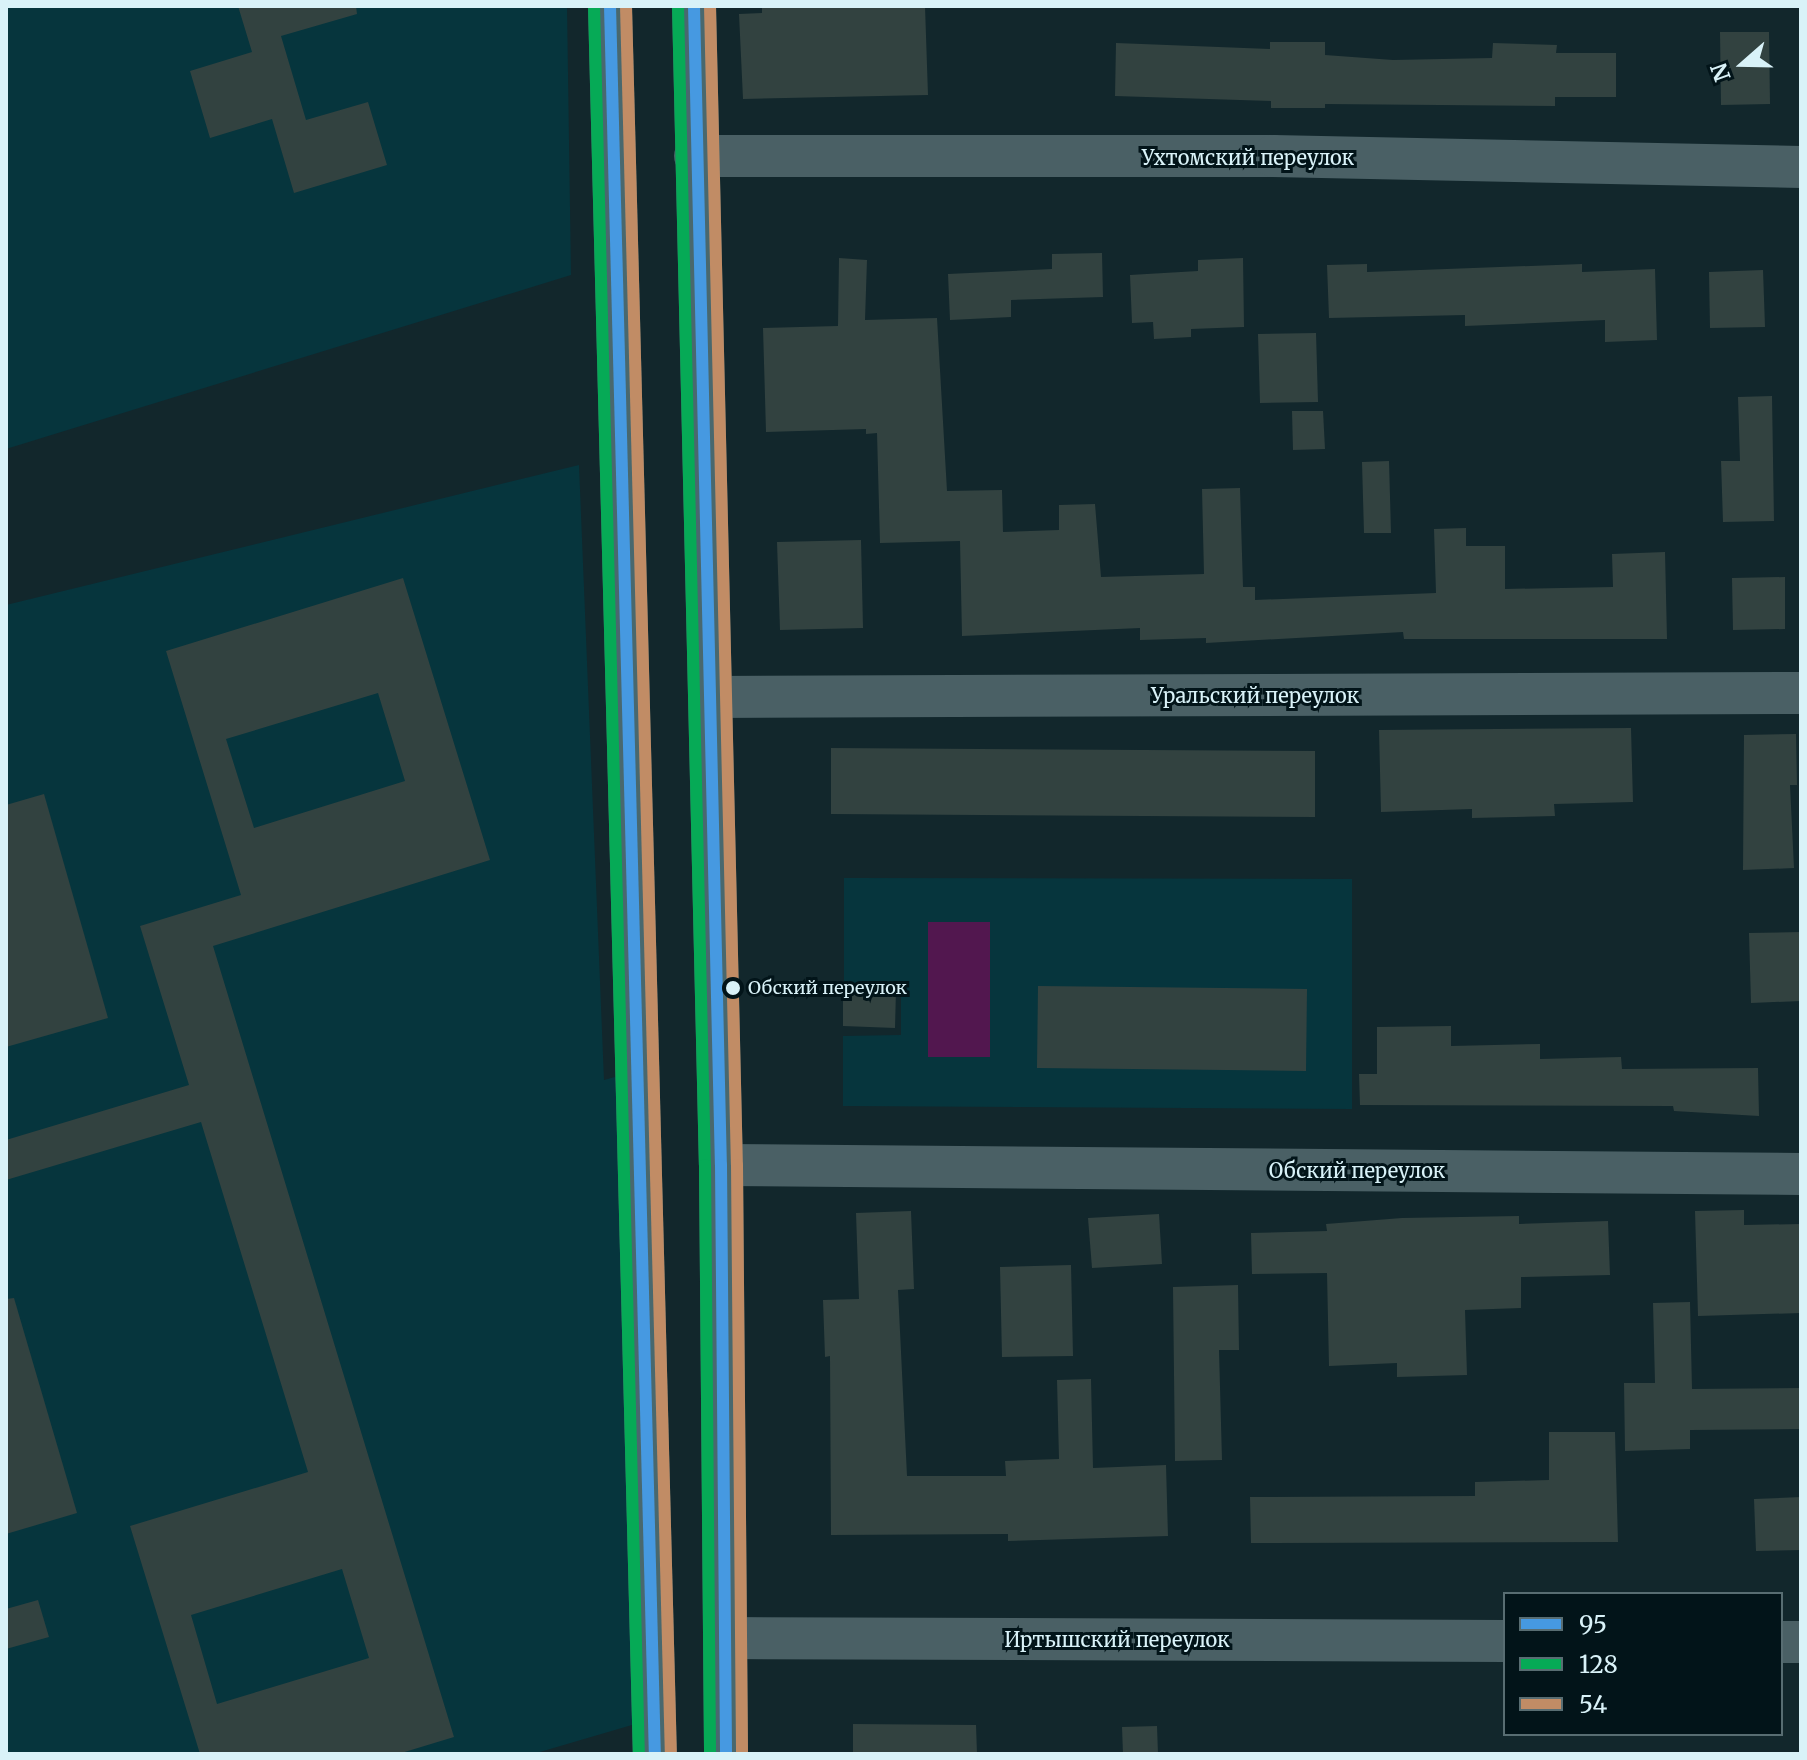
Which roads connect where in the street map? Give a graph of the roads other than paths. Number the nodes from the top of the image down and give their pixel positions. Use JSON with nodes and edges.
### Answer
{"nodes":[{"id":1,"x":610,"y":6,"type":"edge"},
{"id":2,"x":694,"y":6,"type":"edge"},
{"id":3,"x":695,"y":156,"type":"junction"},
{"id":4,"x":1801,"y":167,"type":"edge"},
{"id":5,"x":1801,"y":693,"type":"edge"},
{"id":6,"x":709,"y":697,"type":"junction"},
{"id":7,"x":721,"y":1165,"type":"junction"},
{"id":8,"x":1801,"y":1174,"type":"edge"},
{"id":9,"x":728,"y":1638,"type":"junction"},
{"id":10,"x":1503,"y":1641,"type":"edge"},
{"id":11,"x":655,"y":1754,"type":"edge"},
{"id":12,"x":726,"y":1754,"type":"edge"}],
"edges":[{"from":1,"to":11,"type":"main road"},
{"from":2,"to":3,"type":"main road"},
{"from":3,"to":4,"type":"street","name":"Ухтомский переулок"},
{"from":3,"to":6,"type":"main road"},
{"from":5,"to":6,"type":"street","name":"Уральский переулок"},
{"from":6,"to":7,"type":"main road"},
{"from":7,"to":8,"type":"street","name":"Обский переулок"},
{"from":7,"to":9,"type":"main road"},
{"from":9,"to":10,"type":"street","name":"Иртышский переулок"},
{"from":9,"to":12,"type":"main road"}]}
